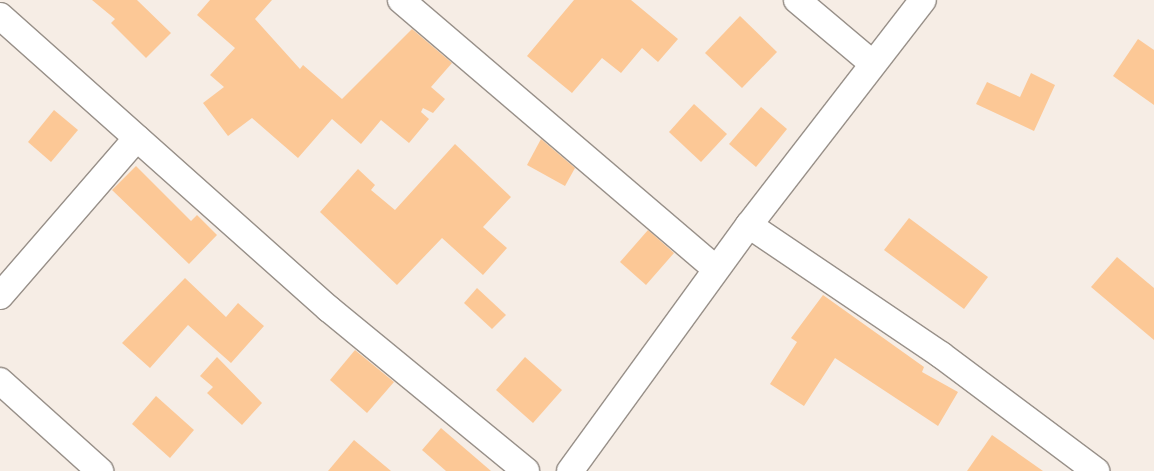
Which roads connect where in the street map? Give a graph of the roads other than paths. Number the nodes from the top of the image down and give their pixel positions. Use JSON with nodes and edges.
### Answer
{"nodes":[{"id":1,"x":401,"y":0,"type":"edge"},
{"id":2,"x":797,"y":0,"type":"edge"},
{"id":3,"x":923,"y":0,"type":"edge"},
{"id":4,"x":0,"y":16,"type":"edge"},
{"id":5,"x":873,"y":64,"type":"junction"},
{"id":6,"x":137,"y":138,"type":"junction"},
{"id":7,"x":750,"y":225,"type":"junction"},
{"id":8,"x":716,"y":270,"type":"junction"},
{"id":9,"x":0,"y":296,"type":"edge"},
{"id":10,"x":0,"y":381,"type":"edge"},
{"id":11,"x":100,"y":471,"type":"edge"},
{"id":12,"x":526,"y":471,"type":"edge"},
{"id":13,"x":570,"y":471,"type":"edge"},
{"id":14,"x":1096,"y":471,"type":"edge"}],
"edges":[{"from":1,"to":8,"type":"street"},
{"from":2,"to":5,"type":"street"},
{"from":3,"to":5,"type":"street"},
{"from":4,"to":6,"type":"street"},
{"from":5,"to":7,"type":"street"},
{"from":6,"to":9,"type":"street"},
{"from":6,"to":12,"type":"street"},
{"from":7,"to":8,"type":"street"},
{"from":7,"to":14,"type":"street"},
{"from":8,"to":13,"type":"street"},
{"from":10,"to":11,"type":"street"}]}
